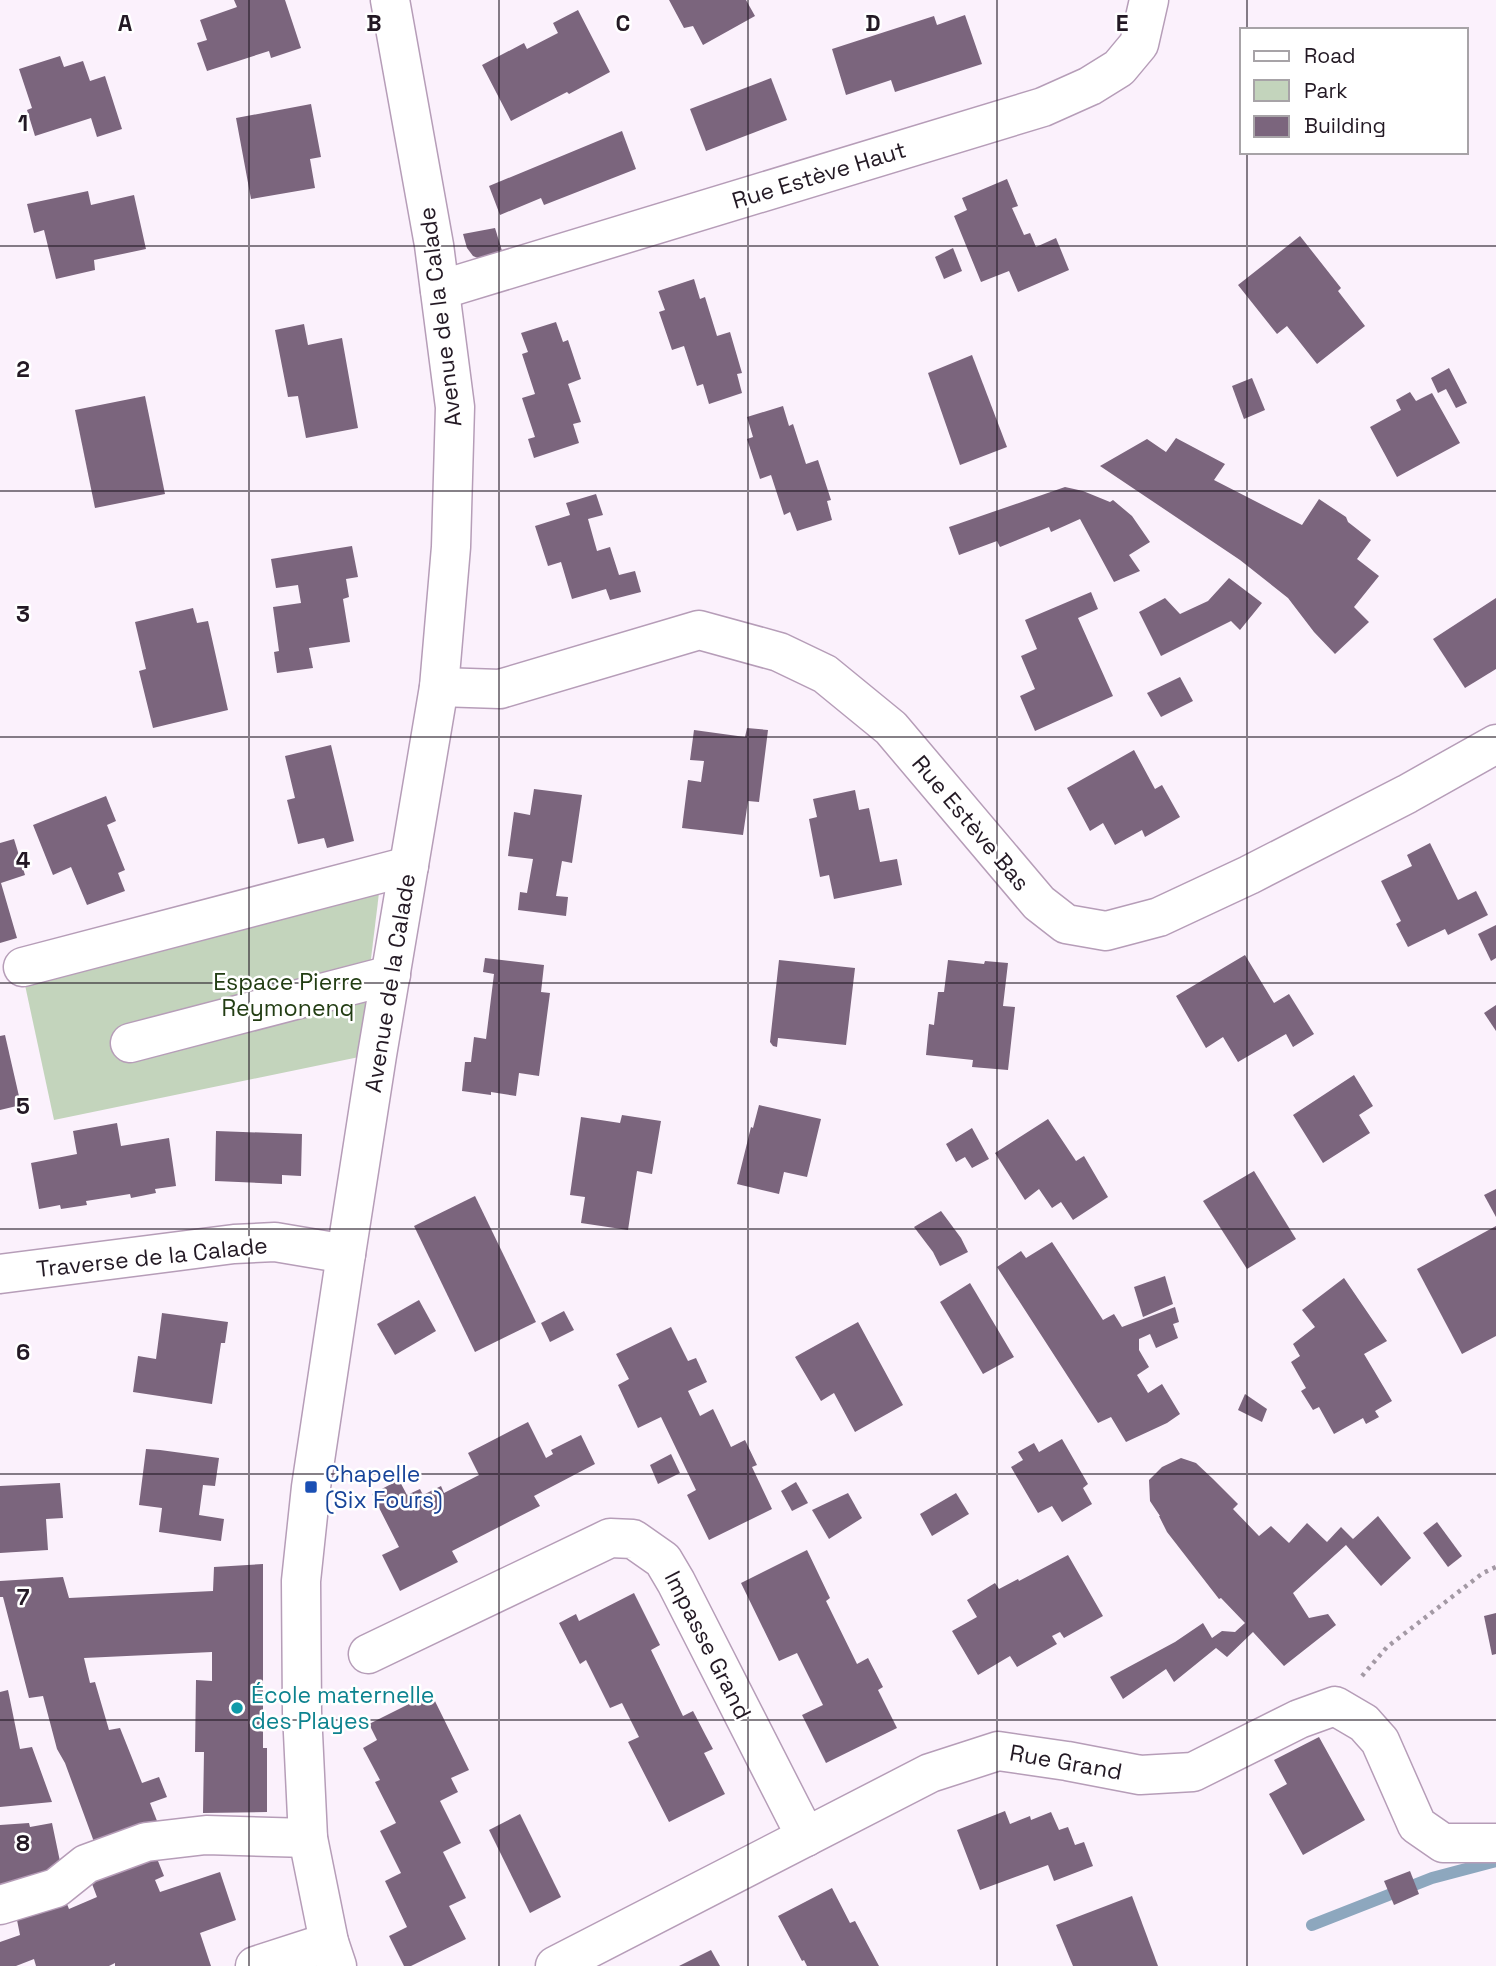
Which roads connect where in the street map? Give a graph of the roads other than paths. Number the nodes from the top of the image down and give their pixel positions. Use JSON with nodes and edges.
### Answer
{"nodes":[{"id":1,"x":390,"y":0,"type":"edge"},
{"id":2,"x":1149,"y":0,"type":"edge"},
{"id":3,"x":440,"y":289,"type":"junction"},
{"id":4,"x":439,"y":687,"type":"junction"},
{"id":5,"x":1496,"y":744,"type":"edge"},
{"id":6,"x":410,"y":866,"type":"junction"},
{"id":7,"x":23,"y":967,"type":"dead end"},
{"id":8,"x":391,"y":975,"type":"junction"},
{"id":9,"x":130,"y":1043,"type":"dead end"},
{"id":10,"x":346,"y":1254,"type":"junction"},
{"id":11,"x":0,"y":1275,"type":"edge"},
{"id":12,"x":368,"y":1654,"type":"dead end"},
{"id":13,"x":806,"y":1836,"type":"junction"},
{"id":14,"x":308,"y":1838,"type":"junction"},
{"id":15,"x":1496,"y":1843,"type":"edge"},
{"id":16,"x":0,"y":1905,"type":"edge"},
{"id":17,"x":333,"y":1954,"type":"edge"},
{"id":18,"x":255,"y":1966,"type":"edge"},
{"id":19,"x":555,"y":1966,"type":"edge"}],
"edges":[{"from":1,"to":3,"type":"street","name":"Avenue de la Calade"},
{"from":2,"to":3,"type":"street","name":"Rue Estève Haut"},
{"from":3,"to":4,"type":"street","name":"Avenue de la Calade"},
{"from":4,"to":5,"type":"street","name":"Rue Estève Bas"},
{"from":4,"to":6,"type":"street","name":"Avenue de la Calade"},
{"from":6,"to":7,"type":"street"},
{"from":6,"to":8,"type":"street","name":"Avenue de la Calade"},
{"from":8,"to":9,"type":"street"},
{"from":8,"to":10,"type":"street","name":"Avenue de la Calade"},
{"from":10,"to":11,"type":"street","name":"Traverse de la Calade"},
{"from":10,"to":14,"type":"street","name":"Avenue de la Calade"},
{"from":12,"to":13,"type":"street","name":"Impasse Grand"},
{"from":13,"to":15,"type":"street","name":"Rue Grand"},
{"from":13,"to":19,"type":"street","name":"Rue Grand"},
{"from":14,"to":16,"type":"street"},
{"from":14,"to":17,"type":"street","name":"Avenue de la Calade"},
{"from":17,"to":18,"type":"street"}]}
